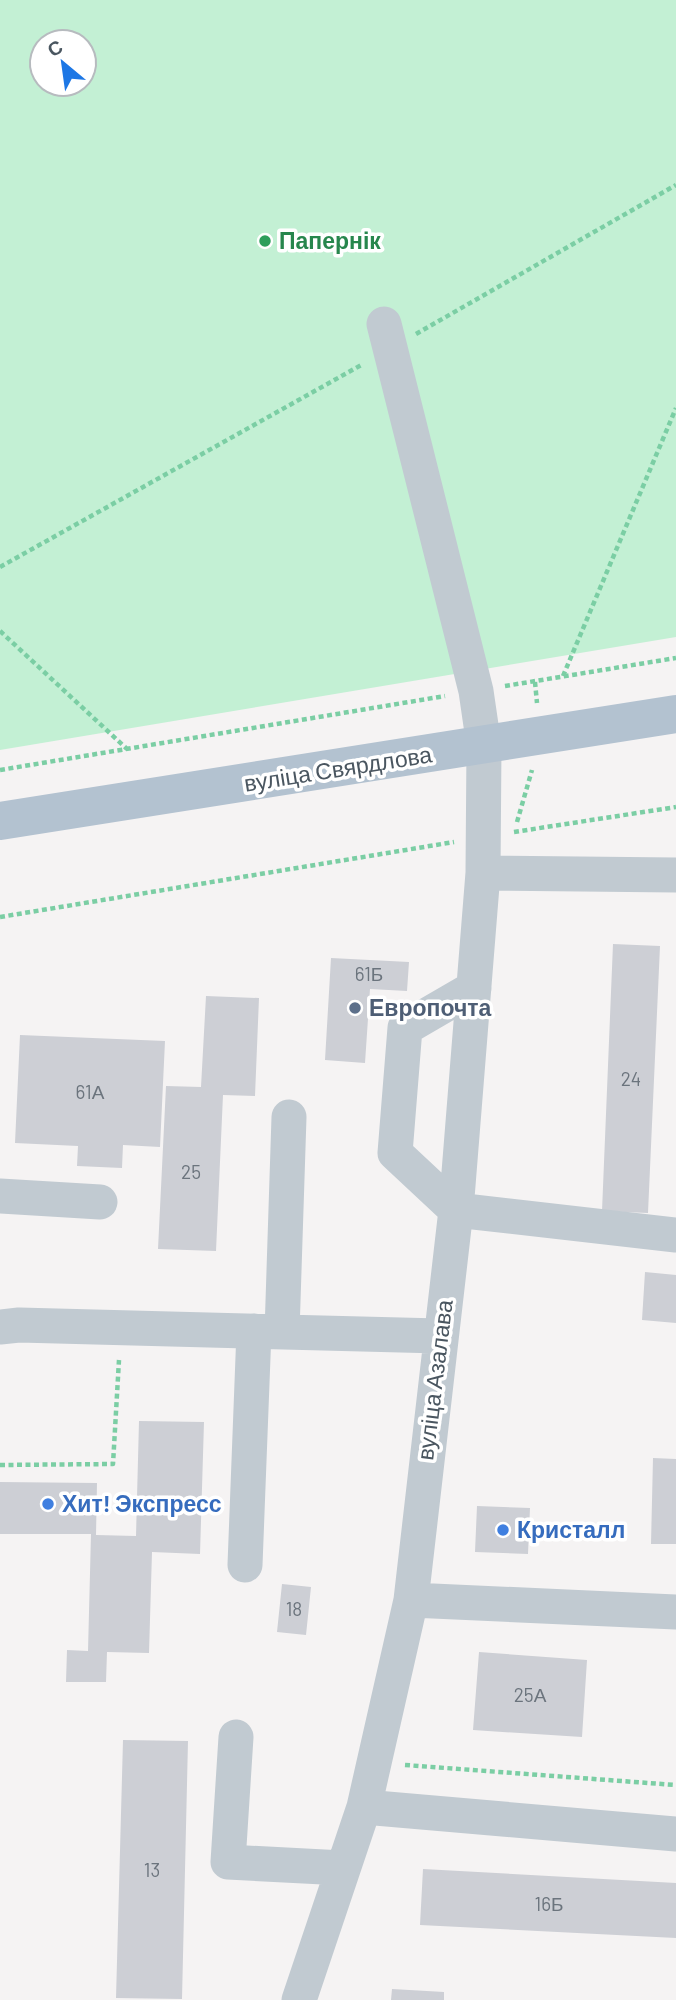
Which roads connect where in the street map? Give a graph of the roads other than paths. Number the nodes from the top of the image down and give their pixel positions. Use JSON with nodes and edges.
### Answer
{"nodes":[{"id":1,"x":388,"y":336,"type":"road end"},
{"id":2,"x":676,"y":714,"type":"edge"},
{"id":3,"x":484,"y":746,"type":"junction"},
{"id":4,"x":0,"y":821,"type":"edge"},
{"id":5,"x":483,"y":873,"type":"junction"},
{"id":6,"x":676,"y":875,"type":"edge"},
{"id":7,"x":474,"y":988,"type":"junction"},
{"id":8,"x":289,"y":1117,"type":"dead end"},
{"id":9,"x":0,"y":1196,"type":"edge"},
{"id":10,"x":100,"y":1202,"type":"dead end"},
{"id":11,"x":456,"y":1210,"type":"junction"},
{"id":12,"x":676,"y":1235,"type":"edge"},
{"id":13,"x":0,"y":1327,"type":"edge"},
{"id":14,"x":268,"y":1332,"type":"junction"},
{"id":15,"x":440,"y":1336,"type":"junction"},
{"id":16,"x":245,"y":1565,"type":"dead end"},
{"id":17,"x":411,"y":1601,"type":"junction"},
{"id":18,"x":676,"y":1612,"type":"edge"},
{"id":19,"x":236,"y":1737,"type":"dead end"},
{"id":20,"x":364,"y":1807,"type":"junction"},
{"id":21,"x":676,"y":1834,"type":"edge"},
{"id":22,"x":343,"y":1868,"type":"junction"},
{"id":23,"x":299,"y":2000,"type":"edge"}],
"edges":[{"from":1,"to":3,"type":"street","name":"вуліца Азалава"},
{"from":2,"to":3,"type":"main road","name":"вуліца Свярдлова"},
{"from":3,"to":4,"type":"main road","name":"вуліца Свярдлова"},
{"from":3,"to":5,"type":"street","name":"вуліца Азалава"},
{"from":5,"to":6,"type":"street"},
{"from":5,"to":7,"type":"street","name":"вуліца Азалава"},
{"from":7,"to":11,"type":"street","name":"вуліца Азалава"},
{"from":7,"to":11,"type":"street"},
{"from":8,"to":14,"type":"street"},
{"from":9,"to":10,"type":"street"},
{"from":11,"to":12,"type":"street"},
{"from":11,"to":15,"type":"street","name":"вуліца Азалава"},
{"from":13,"to":14,"type":"street"},
{"from":14,"to":15,"type":"street"},
{"from":14,"to":16,"type":"street"},
{"from":15,"to":17,"type":"street","name":"вуліца Азалава"},
{"from":17,"to":18,"type":"street"},
{"from":17,"to":20,"type":"street","name":"вуліца Азалава"},
{"from":19,"to":22,"type":"street"},
{"from":20,"to":21,"type":"street"},
{"from":20,"to":22,"type":"street","name":"вуліца Азалава"},
{"from":22,"to":23,"type":"street","name":"вуліца Азалава"}]}
